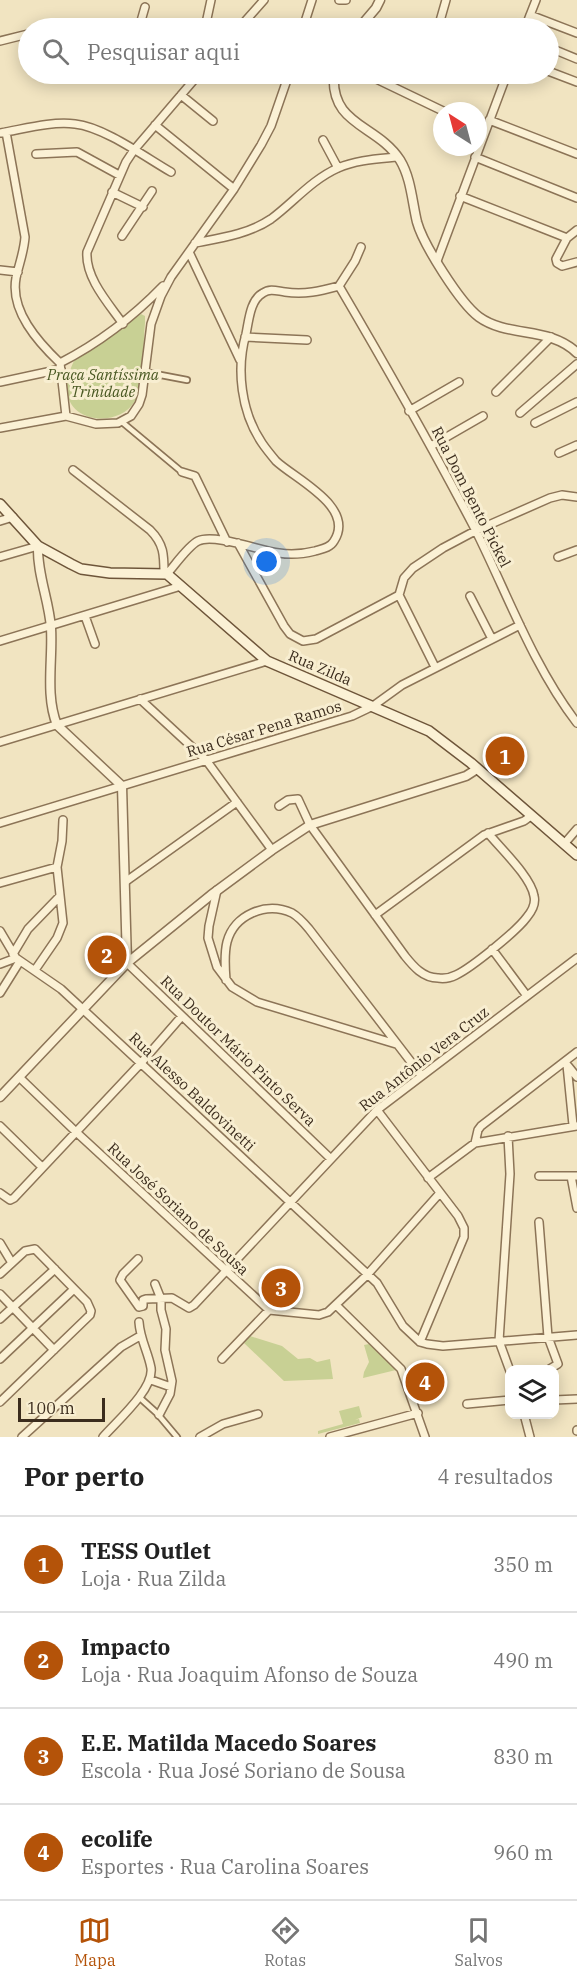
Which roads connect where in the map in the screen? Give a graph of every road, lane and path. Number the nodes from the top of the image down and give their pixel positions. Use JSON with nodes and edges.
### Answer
{"nodes":[{"id":1,"x":211,"y":0,"type":"edge"},
{"id":2,"x":264,"y":0,"type":"edge"},
{"id":3,"x":312,"y":0,"type":"edge"},
{"id":4,"x":339,"y":0,"type":"edge"},
{"id":5,"x":346,"y":0,"type":"edge"},
{"id":6,"x":379,"y":0,"type":"edge"},
{"id":7,"x":446,"y":0,"type":"edge"},
{"id":8,"x":536,"y":0,"type":"edge"},
{"id":9,"x":145,"y":7,"type":"dead end"},
{"id":10,"x":530,"y":15,"type":"junction"},
{"id":11,"x":142,"y":18,"type":"edge"},
{"id":12,"x":207,"y":18,"type":"edge"},
{"id":13,"x":248,"y":18,"type":"edge"},
{"id":14,"x":306,"y":18,"type":"edge"},
{"id":15,"x":367,"y":18,"type":"edge"},
{"id":16,"x":441,"y":18,"type":"edge"},
{"id":17,"x":529,"y":18,"type":"edge"},
{"id":18,"x":538,"y":18,"type":"edge"},
{"id":19,"x":559,"y":26,"type":"edge"},
{"id":20,"x":576,"y":32,"type":"edge"},
{"id":21,"x":18,"y":36,"type":"edge"},
{"id":22,"x":0,"y":41,"type":"edge"},
{"id":23,"x":559,"y":51,"type":"edge"},
{"id":24,"x":577,"y":58,"type":"edge"},
{"id":25,"x":559,"y":75,"type":"edge"},
{"id":26,"x":577,"y":82,"type":"edge"},
{"id":27,"x":191,"y":84,"type":"edge"},
{"id":28,"x":286,"y":84,"type":"edge"},
{"id":29,"x":334,"y":84,"type":"edge"},
{"id":30,"x":387,"y":84,"type":"edge"},
{"id":31,"x":503,"y":84,"type":"edge"},
{"id":32,"x":182,"y":95,"type":"junction"},
{"id":33,"x":433,"y":106,"type":"edge"},
{"id":34,"x":489,"y":120,"type":"joint"},
{"id":35,"x":213,"y":121,"type":"dead end"},
{"id":36,"x":155,"y":126,"type":"junction"},
{"id":37,"x":3,"y":133,"type":"edge"},
{"id":38,"x":323,"y":140,"type":"dead end"},
{"id":39,"x":134,"y":150,"type":"junction"},
{"id":40,"x":36,"y":154,"type":"dead end"},
{"id":41,"x":577,"y":154,"type":"edge"},
{"id":42,"x":397,"y":156,"type":"junction"},
{"id":43,"x":475,"y":157,"type":"joint"},
{"id":44,"x":338,"y":168,"type":"junction"},
{"id":45,"x":171,"y":172,"type":"dead end"},
{"id":46,"x":118,"y":175,"type":"junction"},
{"id":47,"x":234,"y":189,"type":"junction"},
{"id":48,"x":152,"y":191,"type":"dead end"},
{"id":49,"x":112,"y":192,"type":"junction"},
{"id":50,"x":460,"y":196,"type":"junction"},
{"id":51,"x":577,"y":198,"type":"edge"},
{"id":52,"x":142,"y":207,"type":"junction"},
{"id":53,"x":577,"y":230,"type":"edge"},
{"id":54,"x":122,"y":236,"type":"dead end"},
{"id":55,"x":567,"y":238,"type":"junction"},
{"id":56,"x":195,"y":243,"type":"junction"},
{"id":57,"x":361,"y":247,"type":"dead end"},
{"id":58,"x":189,"y":252,"type":"junction"},
{"id":59,"x":437,"y":261,"type":"junction"},
{"id":60,"x":577,"y":262,"type":"edge"},
{"id":61,"x":0,"y":270,"type":"edge"},
{"id":62,"x":18,"y":272,"type":"junction"},
{"id":63,"x":171,"y":277,"type":"junction"},
{"id":64,"x":339,"y":286,"type":"junction"},
{"id":65,"x":141,"y":309,"type":"junction"},
{"id":66,"x":123,"y":324,"type":"junction"},
{"id":67,"x":151,"y":324,"type":"junction"},
{"id":68,"x":245,"y":337,"type":"junction"},
{"id":69,"x":551,"y":337,"type":"junction"},
{"id":70,"x":307,"y":340,"type":"dead end"},
{"id":71,"x":577,"y":352,"type":"edge"},
{"id":72,"x":241,"y":362,"type":"junction"},
{"id":73,"x":577,"y":364,"type":"edge"},
{"id":74,"x":60,"y":366,"type":"junction"},
{"id":75,"x":145,"y":373,"type":"junction"},
{"id":76,"x":187,"y":380,"type":"dead end"},
{"id":77,"x":0,"y":382,"type":"edge"},
{"id":78,"x":459,"y":382,"type":"dead end"},
{"id":79,"x":496,"y":392,"type":"dead end"},
{"id":80,"x":577,"y":402,"type":"edge"},
{"id":81,"x":410,"y":411,"type":"junction"},
{"id":82,"x":520,"y":413,"type":"dead end"},
{"id":83,"x":66,"y":416,"type":"junction"},
{"id":84,"x":483,"y":417,"type":"dead end"},
{"id":85,"x":122,"y":422,"type":"junction"},
{"id":86,"x":535,"y":423,"type":"dead end"},
{"id":87,"x":0,"y":428,"type":"edge"},
{"id":88,"x":577,"y":445,"type":"edge"},
{"id":89,"x":430,"y":446,"type":"junction"},
{"id":90,"x":560,"y":453,"type":"dead end"},
{"id":91,"x":73,"y":470,"type":"dead end"},
{"id":92,"x":182,"y":472,"type":"joint"},
{"id":93,"x":577,"y":497,"type":"edge"},
{"id":94,"x":0,"y":504,"type":"edge"},
{"id":95,"x":13,"y":517,"type":"junction"},
{"id":96,"x":0,"y":521,"type":"edge"},
{"id":97,"x":476,"y":531,"type":"junction"},
{"id":98,"x":227,"y":542,"type":"junction"},
{"id":99,"x":238,"y":543,"type":"junction"},
{"id":100,"x":38,"y":546,"type":"junction"},
{"id":101,"x":577,"y":550,"type":"edge"},
{"id":102,"x":0,"y":557,"type":"edge"},
{"id":103,"x":558,"y":557,"type":"dead end"},
{"id":104,"x":165,"y":574,"type":"junction"},
{"id":105,"x":181,"y":586,"type":"junction"},
{"id":106,"x":399,"y":595,"type":"junction"},
{"id":107,"x":470,"y":596,"type":"dead end"},
{"id":108,"x":85,"y":616,"type":"junction"},
{"id":109,"x":520,"y":625,"type":"junction"},
{"id":110,"x":51,"y":626,"type":"junction"},
{"id":111,"x":492,"y":639,"type":"junction"},
{"id":112,"x":0,"y":641,"type":"edge"},
{"id":113,"x":95,"y":644,"type":"dead end"},
{"id":114,"x":267,"y":661,"type":"junction"},
{"id":115,"x":435,"y":667,"type":"junction"},
{"id":116,"x":140,"y":699,"type":"junction"},
{"id":117,"x":373,"y":706,"type":"junction"},
{"id":118,"x":577,"y":723,"type":"edge"},
{"id":119,"x":57,"y":725,"type":"junction"},
{"id":120,"x":0,"y":742,"type":"edge"},
{"id":121,"x":206,"y":760,"type":"junction"},
{"id":122,"x":477,"y":769,"type":"junction"},
{"id":123,"x":122,"y":786,"type":"junction"},
{"id":124,"x":237,"y":802,"type":"junction"},
{"id":125,"x":279,"y":806,"type":"dead end"},
{"id":126,"x":531,"y":816,"type":"junction"},
{"id":127,"x":63,"y":820,"type":"dead end"},
{"id":128,"x":0,"y":823,"type":"edge"},
{"id":129,"x":310,"y":825,"type":"junction"},
{"id":130,"x":577,"y":829,"type":"edge"},
{"id":131,"x":488,"y":833,"type":"junction"},
{"id":132,"x":564,"y":844,"type":"junction"},
{"id":133,"x":272,"y":850,"type":"junction"},
{"id":134,"x":577,"y":855,"type":"edge"},
{"id":135,"x":57,"y":867,"type":"junction"},
{"id":136,"x":125,"y":882,"type":"junction"},
{"id":137,"x":0,"y":883,"type":"edge"},
{"id":138,"x":217,"y":890,"type":"junction"},
{"id":139,"x":59,"y":897,"type":"junction"},
{"id":140,"x":375,"y":915,"type":"junction"},
{"id":141,"x":0,"y":931,"type":"edge"},
{"id":142,"x":492,"y":949,"type":"junction"},
{"id":143,"x":16,"y":958,"type":"junction"},
{"id":144,"x":577,"y":958,"type":"edge"},
{"id":145,"x":127,"y":963,"type":"junction"},
{"id":146,"x":0,"y":964,"type":"edge"},
{"id":147,"x":35,"y":970,"type":"junction"},
{"id":148,"x":226,"y":980,"type":"junction"},
{"id":149,"x":0,"y":993,"type":"edge"},
{"id":150,"x":527,"y":996,"type":"junction"},
{"id":151,"x":83,"y":1009,"type":"junction"},
{"id":152,"x":182,"y":1016,"type":"junction"},
{"id":153,"x":396,"y":1044,"type":"junction"},
{"id":154,"x":577,"y":1052,"type":"edge"},
{"id":155,"x":141,"y":1062,"type":"junction"},
{"id":156,"x":566,"y":1063,"type":"junction"},
{"id":157,"x":421,"y":1075,"type":"junction"},
{"id":158,"x":19,"y":1077,"type":"junction"},
{"id":159,"x":577,"y":1077,"type":"edge"},
{"id":160,"x":0,"y":1097,"type":"edge"},
{"id":161,"x":377,"y":1110,"type":"junction"},
{"id":162,"x":575,"y":1125,"type":"edge"},
{"id":163,"x":0,"y":1126,"type":"edge"},
{"id":164,"x":75,"y":1131,"type":"junction"},
{"id":165,"x":508,"y":1136,"type":"junction"},
{"id":166,"x":475,"y":1143,"type":"junction"},
{"id":167,"x":331,"y":1159,"type":"junction"},
{"id":168,"x":42,"y":1167,"type":"junction"},
{"id":169,"x":539,"y":1176,"type":"dead end"},
{"id":170,"x":574,"y":1176,"type":"edge"},
{"id":171,"x":428,"y":1178,"type":"junction"},
{"id":172,"x":1,"y":1194,"type":"edge"},
{"id":173,"x":439,"y":1194,"type":"junction"},
{"id":174,"x":291,"y":1201,"type":"junction"},
{"id":175,"x":577,"y":1208,"type":"edge"},
{"id":176,"x":540,"y":1222,"type":"dead end"},
{"id":177,"x":0,"y":1243,"type":"edge"},
{"id":178,"x":138,"y":1259,"type":"dead end"},
{"id":179,"x":12,"y":1263,"type":"junction"},
{"id":180,"x":55,"y":1269,"type":"junction"},
{"id":181,"x":225,"y":1271,"type":"junction"},
{"id":182,"x":0,"y":1275,"type":"edge"},
{"id":183,"x":367,"y":1275,"type":"junction"},
{"id":184,"x":155,"y":1284,"type":"dead end"},
{"id":185,"x":74,"y":1289,"type":"junction"},
{"id":186,"x":0,"y":1294,"type":"edge"},
{"id":187,"x":161,"y":1299,"type":"junction"},
{"id":188,"x":336,"y":1305,"type":"junction"},
{"id":189,"x":13,"y":1307,"type":"junction"},
{"id":190,"x":268,"y":1310,"type":"junction"},
{"id":191,"x":0,"y":1319,"type":"edge"},
{"id":192,"x":139,"y":1322,"type":"dead end"},
{"id":193,"x":32,"y":1327,"type":"junction"},
{"id":194,"x":577,"y":1335,"type":"edge"},
{"id":195,"x":140,"y":1336,"type":"junction"},
{"id":196,"x":548,"y":1337,"type":"junction"},
{"id":197,"x":499,"y":1341,"type":"junction"},
{"id":198,"x":420,"y":1342,"type":"junction"},
{"id":199,"x":54,"y":1350,"type":"junction"},
{"id":200,"x":0,"y":1359,"type":"edge"},
{"id":201,"x":222,"y":1359,"type":"dead end"},
{"id":202,"x":508,"y":1365,"type":"edge"},
{"id":203,"x":556,"y":1365,"type":"edge"},
{"id":204,"x":151,"y":1380,"type":"junction"},
{"id":205,"x":171,"y":1387,"type":"junction"},
{"id":206,"x":139,"y":1397,"type":"junction"},
{"id":207,"x":577,"y":1399,"type":"edge"},
{"id":208,"x":505,"y":1400,"type":"edge"},
{"id":209,"x":559,"y":1400,"type":"edge"},
{"id":210,"x":0,"y":1402,"type":"edge"},
{"id":211,"x":467,"y":1404,"type":"dead end"},
{"id":212,"x":418,"y":1413,"type":"junction"},
{"id":213,"x":258,"y":1414,"type":"dead end"},
{"id":214,"x":160,"y":1417,"type":"junction"},
{"id":215,"x":525,"y":1419,"type":"edge"},
{"id":216,"x":22,"y":1437,"type":"edge"},
{"id":217,"x":103,"y":1437,"type":"edge"},
{"id":218,"x":177,"y":1437,"type":"edge"},
{"id":219,"x":200,"y":1437,"type":"edge"},
{"id":220,"x":330,"y":1437,"type":"edge"},
{"id":221,"x":425,"y":1437,"type":"edge"},
{"id":222,"x":530,"y":1437,"type":"edge"}],
"edges":[{"from":1,"to":12,"type":"street"},
{"from":2,"to":13,"type":"street"},
{"from":3,"to":14,"type":"street"},
{"from":4,"to":5,"type":"street"},
{"from":6,"to":15,"type":"street"},
{"from":7,"to":16,"type":"street"},
{"from":8,"to":10,"type":"street"},
{"from":9,"to":11,"type":"street"},
{"from":10,"to":17,"type":"street"},
{"from":10,"to":18,"type":"street"},
{"from":19,"to":20,"type":"street"},
{"from":21,"to":22,"type":"street"},
{"from":23,"to":24,"type":"street"},
{"from":25,"to":26,"type":"street"},
{"from":27,"to":32,"type":"street"},
{"from":28,"to":47,"type":"street"},
{"from":29,"to":42,"type":"street"},
{"from":30,"to":33,"type":"street"},
{"from":31,"to":34,"type":"street"},
{"from":32,"to":35,"type":"street"},
{"from":32,"to":36,"type":"street"},
{"from":34,"to":41,"type":"street"},
{"from":36,"to":39,"type":"street"},
{"from":36,"to":47,"type":"street"},
{"from":37,"to":39,"type":"street"},
{"from":37,"to":62,"type":"street"},
{"from":38,"to":44,"type":"street"},
{"from":39,"to":45,"type":"street"},
{"from":39,"to":46,"type":"street"},
{"from":40,"to":46,"type":"street"},
{"from":42,"to":44,"type":"street"},
{"from":42,"to":59,"type":"street"},
{"from":43,"to":50,"type":"street"},
{"from":43,"to":51,"type":"street"},
{"from":44,"to":56,"type":"street"},
{"from":46,"to":49,"type":"street"},
{"from":47,"to":56,"type":"street"},
{"from":48,"to":52,"type":"street"},
{"from":49,"to":52,"type":"street"},
{"from":49,"to":66,"type":"street"},
{"from":50,"to":55,"type":"street"},
{"from":50,"to":59,"type":"street"},
{"from":52,"to":54,"type":"street"},
{"from":53,"to":55,"type":"street"},
{"from":55,"to":60,"type":"street"},
{"from":56,"to":58,"type":"street"},
{"from":57,"to":64,"type":"street"},
{"from":58,"to":63,"type":"street"},
{"from":58,"to":72,"type":"street"},
{"from":59,"to":69,"type":"street"},
{"from":61,"to":62,"type":"street"},
{"from":62,"to":74,"type":"street"},
{"from":63,"to":65,"type":"street"},
{"from":63,"to":67,"type":"street"},
{"from":64,"to":68,"type":"street"},
{"from":64,"to":81,"type":"street","name":"Rua Dom Bento Pickel"},
{"from":65,"to":66,"type":"street"},
{"from":65,"to":67,"type":"street"},
{"from":66,"to":74,"type":"street"},
{"from":67,"to":75,"type":"street"},
{"from":68,"to":70,"type":"street"},
{"from":68,"to":72,"type":"street"},
{"from":69,"to":71,"type":"street"},
{"from":69,"to":79,"type":"street"},
{"from":72,"to":99,"type":"street"},
{"from":73,"to":82,"type":"street"},
{"from":74,"to":77,"type":"street"},
{"from":74,"to":83,"type":"street"},
{"from":75,"to":76,"type":"street"},
{"from":75,"to":85,"type":"street"},
{"from":78,"to":81,"type":"street"},
{"from":80,"to":86,"type":"street"},
{"from":81,"to":89,"type":"street","name":"Rua Dom Bento Pickel"},
{"from":83,"to":85,"type":"street"},
{"from":83,"to":87,"type":"street"},
{"from":84,"to":89,"type":"street"},
{"from":85,"to":92,"type":"street"},
{"from":88,"to":90,"type":"street"},
{"from":89,"to":97,"type":"street","name":"Rua Dom Bento Pickel"},
{"from":91,"to":104,"type":"street"},
{"from":92,"to":98,"type":"street"},
{"from":93,"to":97,"type":"street"},
{"from":94,"to":95,"type":"main road"},
{"from":95,"to":96,"type":"street"},
{"from":95,"to":100,"type":"main road"},
{"from":97,"to":106,"type":"street"},
{"from":97,"to":109,"type":"street","name":"Rua Dom Bento Pickel"},
{"from":98,"to":99,"type":"street"},
{"from":98,"to":104,"type":"street"},
{"from":99,"to":106,"type":"street"},
{"from":100,"to":102,"type":"street"},
{"from":100,"to":104,"type":"main road"},
{"from":100,"to":110,"type":"street"},
{"from":101,"to":103,"type":"street"},
{"from":104,"to":105,"type":"main road","name":"Rua Zilda"},
{"from":105,"to":108,"type":"street"},
{"from":105,"to":114,"type":"main road","name":"Rua Zilda"},
{"from":106,"to":115,"type":"street"},
{"from":107,"to":111,"type":"street"},
{"from":108,"to":110,"type":"street"},
{"from":108,"to":113,"type":"street"},
{"from":109,"to":111,"type":"street","name":"Rua César Pena Ramos"},
{"from":109,"to":118,"type":"street","name":"Rua Dom Bento Pickel"},
{"from":110,"to":112,"type":"street"},
{"from":110,"to":119,"type":"street"},
{"from":111,"to":115,"type":"street","name":"Rua César Pena Ramos"},
{"from":114,"to":116,"type":"street"},
{"from":114,"to":117,"type":"main road","name":"Rua Zilda"},
{"from":115,"to":117,"type":"street","name":"Rua César Pena Ramos"},
{"from":116,"to":119,"type":"street"},
{"from":116,"to":121,"type":"street"},
{"from":117,"to":121,"type":"street","name":"Rua César Pena Ramos"},
{"from":117,"to":122,"type":"main road","name":"Rua Zilda"},
{"from":119,"to":120,"type":"street"},
{"from":119,"to":123,"type":"street"},
{"from":121,"to":123,"type":"street","name":"Rua César Pena Ramos"},
{"from":121,"to":124,"type":"street"},
{"from":122,"to":126,"type":"main road","name":"Rua Zilda"},
{"from":122,"to":129,"type":"street"},
{"from":123,"to":128,"type":"street","name":"Rua César Pena Ramos"},
{"from":123,"to":136,"type":"street"},
{"from":124,"to":133,"type":"street"},
{"from":124,"to":136,"type":"street"},
{"from":125,"to":129,"type":"street"},
{"from":126,"to":131,"type":"street"},
{"from":126,"to":132,"type":"main road","name":"Rua Zilda"},
{"from":127,"to":135,"type":"street"},
{"from":129,"to":133,"type":"street"},
{"from":129,"to":140,"type":"street"},
{"from":130,"to":132,"type":"street"},
{"from":131,"to":140,"type":"street"},
{"from":131,"to":142,"type":"street"},
{"from":132,"to":134,"type":"main road","name":"Rua Zilda"},
{"from":133,"to":138,"type":"street"},
{"from":135,"to":137,"type":"street"},
{"from":135,"to":139,"type":"street"},
{"from":136,"to":145,"type":"street"},
{"from":138,"to":145,"type":"street"},
{"from":138,"to":148,"type":"street"},
{"from":139,"to":143,"type":"street"},
{"from":139,"to":147,"type":"street"},
{"from":140,"to":142,"type":"street"},
{"from":141,"to":143,"type":"street","name":"Rua Alesso Baldovinetti"},
{"from":142,"to":150,"type":"street"},
{"from":143,"to":146,"type":"street"},
{"from":143,"to":147,"type":"street","name":"Rua Alesso Baldovinetti"},
{"from":143,"to":149,"type":"street"},
{"from":144,"to":150,"type":"street","name":"Rua Antônio Vera Cruz"},
{"from":145,"to":151,"type":"street"},
{"from":145,"to":152,"type":"street","name":"Rua Doutor Mário Pinto Serva"},
{"from":147,"to":151,"type":"street","name":"Rua Alesso Baldovinetti"},
{"from":148,"to":153,"type":"street"},
{"from":148,"to":153,"type":"street"},
{"from":150,"to":157,"type":"street","name":"Rua Antônio Vera Cruz"},
{"from":151,"to":155,"type":"street","name":"Rua Alesso Baldovinetti"},
{"from":151,"to":158,"type":"street"},
{"from":152,"to":155,"type":"street"},
{"from":152,"to":167,"type":"street","name":"Rua Doutor Mário Pinto Serva"},
{"from":153,"to":157,"type":"street"},
{"from":154,"to":156,"type":"street"},
{"from":155,"to":164,"type":"street"},
{"from":155,"to":174,"type":"street","name":"Rua Alesso Baldovinetti"},
{"from":156,"to":159,"type":"street"},
{"from":156,"to":162,"type":"street"},
{"from":156,"to":166,"type":"street"},
{"from":157,"to":161,"type":"street","name":"Rua Antônio Vera Cruz"},
{"from":158,"to":160,"type":"street"},
{"from":158,"to":164,"type":"street","name":"Rua José Soriano de Sousa"},
{"from":161,"to":167,"type":"street","name":"Rua Antônio Vera Cruz"},
{"from":161,"to":171,"type":"street"},
{"from":162,"to":165,"type":"street"},
{"from":163,"to":168,"type":"street"},
{"from":164,"to":168,"type":"street"},
{"from":164,"to":181,"type":"street","name":"Rua José Soriano de Sousa"},
{"from":165,"to":166,"type":"street"},
{"from":165,"to":197,"type":"street"},
{"from":166,"to":171,"type":"street"},
{"from":167,"to":174,"type":"street","name":"Rua Antônio Vera Cruz"},
{"from":168,"to":172,"type":"street"},
{"from":169,"to":170,"type":"street"},
{"from":170,"to":175,"type":"street"},
{"from":171,"to":173,"type":"street"},
{"from":173,"to":183,"type":"street"},
{"from":173,"to":198,"type":"street"},
{"from":174,"to":181,"type":"street","name":"Rua Antônio Vera Cruz"},
{"from":174,"to":183,"type":"street","name":"Rua Alesso Baldovinetti"},
{"from":176,"to":196,"type":"street"},
{"from":177,"to":179,"type":"street"},
{"from":178,"to":187,"type":"street"},
{"from":179,"to":180,"type":"street"},
{"from":179,"to":182,"type":"street"},
{"from":180,"to":185,"type":"street"},
{"from":180,"to":189,"type":"street"},
{"from":181,"to":187,"type":"street","name":"Rua Antônio Vera Cruz"},
{"from":181,"to":190,"type":"street","name":"Rua José Soriano de Sousa"},
{"from":183,"to":188,"type":"street"},
{"from":183,"to":198,"type":"street","name":"Rua Alesso Baldovinetti"},
{"from":184,"to":187,"type":"street"},
{"from":185,"to":193,"type":"street"},
{"from":185,"to":199,"type":"street"},
{"from":186,"to":189,"type":"street"},
{"from":187,"to":205,"type":"street"},
{"from":188,"to":190,"type":"street"},
{"from":188,"to":212,"type":"street"},
{"from":189,"to":191,"type":"street"},
{"from":189,"to":193,"type":"street"},
{"from":190,"to":201,"type":"street"},
{"from":192,"to":195,"type":"street"},
{"from":193,"to":199,"type":"street"},
{"from":193,"to":200,"type":"street"},
{"from":194,"to":196,"type":"street"},
{"from":195,"to":204,"type":"street"},
{"from":195,"to":216,"type":"street"},
{"from":196,"to":197,"type":"street"},
{"from":196,"to":203,"type":"street"},
{"from":197,"to":198,"type":"street"},
{"from":197,"to":202,"type":"street"},
{"from":199,"to":210,"type":"street"},
{"from":204,"to":205,"type":"street"},
{"from":204,"to":206,"type":"street"},
{"from":205,"to":214,"type":"street"},
{"from":206,"to":214,"type":"street"},
{"from":206,"to":217,"type":"street"},
{"from":207,"to":209,"type":"street"},
{"from":208,"to":211,"type":"street"},
{"from":212,"to":220,"type":"street"},
{"from":212,"to":221,"type":"street"},
{"from":213,"to":219,"type":"street"},
{"from":214,"to":218,"type":"street"},
{"from":215,"to":222,"type":"street"}]}
